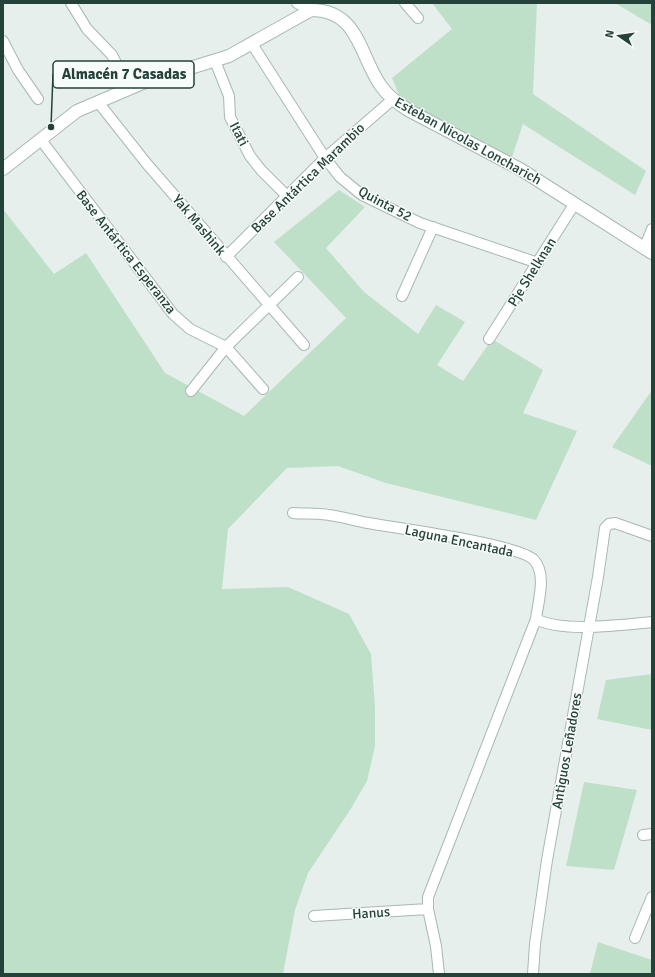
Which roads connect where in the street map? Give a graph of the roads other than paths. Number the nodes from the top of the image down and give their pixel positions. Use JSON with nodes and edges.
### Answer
{"nodes":[{"id":1,"x":71,"y":3,"type":"edge"},
{"id":2,"x":297,"y":3,"type":"edge"},
{"id":3,"x":405,"y":3,"type":"edge"},
{"id":4,"x":311,"y":10,"type":"junction"},
{"id":5,"x":418,"y":18,"type":"dead end"},
{"id":6,"x":3,"y":41,"type":"edge"},
{"id":7,"x":252,"y":44,"type":"junction"},
{"id":8,"x":215,"y":61,"type":"junction"},
{"id":9,"x":129,"y":89,"type":"junction"},
{"id":10,"x":38,"y":99,"type":"dead end"},
{"id":11,"x":392,"y":100,"type":"junction"},
{"id":12,"x":98,"y":102,"type":"junction"},
{"id":13,"x":41,"y":140,"type":"junction"},
{"id":14,"x":325,"y":158,"type":"junction"},
{"id":15,"x":3,"y":169,"type":"edge"},
{"id":16,"x":287,"y":196,"type":"junction"},
{"id":17,"x":575,"y":204,"type":"junction"},
{"id":18,"x":433,"y":227,"type":"junction"},
{"id":19,"x":652,"y":229,"type":"edge"},
{"id":20,"x":648,"y":251,"type":"edge"},
{"id":21,"x":226,"y":257,"type":"junction"},
{"id":22,"x":538,"y":263,"type":"junction"},
{"id":23,"x":298,"y":278,"type":"dead end"},
{"id":24,"x":402,"y":296,"type":"dead end"},
{"id":25,"x":268,"y":305,"type":"junction"},
{"id":26,"x":489,"y":339,"type":"dead end"},
{"id":27,"x":304,"y":345,"type":"dead end"},
{"id":28,"x":226,"y":347,"type":"junction"},
{"id":29,"x":263,"y":390,"type":"dead end"},
{"id":30,"x":191,"y":391,"type":"dead end"},
{"id":31,"x":293,"y":513,"type":"dead end"},
{"id":32,"x":652,"y":536,"type":"edge"},
{"id":33,"x":536,"y":619,"type":"junction"},
{"id":34,"x":652,"y":622,"type":"edge"},
{"id":35,"x":589,"y":627,"type":"junction"},
{"id":36,"x":652,"y":897,"type":"edge"},
{"id":37,"x":428,"y":909,"type":"junction"},
{"id":38,"x":314,"y":916,"type":"dead end"},
{"id":39,"x":635,"y":938,"type":"dead end"},
{"id":40,"x":438,"y":974,"type":"edge"},
{"id":41,"x":533,"y":974,"type":"edge"}],
"edges":[{"from":1,"to":9,"type":"street"},
{"from":2,"to":4,"type":"street"},
{"from":3,"to":5,"type":"street"},
{"from":4,"to":7,"type":"street"},
{"from":4,"to":11,"type":"street","name":"Esteban Nicolas Loncharich"},
{"from":6,"to":10,"type":"street"},
{"from":7,"to":8,"type":"street"},
{"from":7,"to":14,"type":"street","name":"Quinta 52"},
{"from":8,"to":9,"type":"street"},
{"from":8,"to":16,"type":"street","name":"Itati"},
{"from":9,"to":12,"type":"street"},
{"from":11,"to":14,"type":"street","name":"Base Antártica Marambio"},
{"from":11,"to":17,"type":"street","name":"Esteban Nicolas Loncharich"},
{"from":12,"to":13,"type":"street"},
{"from":12,"to":21,"type":"street","name":"Yak Mashink"},
{"from":13,"to":15,"type":"street"},
{"from":13,"to":28,"type":"street","name":"Base Antártica Esperanza"},
{"from":14,"to":16,"type":"street","name":"Base Antártica Marambio"},
{"from":14,"to":18,"type":"street","name":"Quinta 52"},
{"from":16,"to":21,"type":"street","name":"Base Antártica Marambio"},
{"from":17,"to":20,"type":"street","name":"Esteban Nicolas Loncharich"},
{"from":17,"to":22,"type":"street","name":"Pje Shelknan"},
{"from":18,"to":22,"type":"street","name":"Quinta 52"},
{"from":18,"to":24,"type":"street"},
{"from":19,"to":20,"type":"street"},
{"from":21,"to":25,"type":"street","name":"Yak Mashink"},
{"from":22,"to":26,"type":"street","name":"Pje Shelknan"},
{"from":23,"to":25,"type":"street"},
{"from":25,"to":27,"type":"street","name":"Yak Mashink"},
{"from":25,"to":28,"type":"street"},
{"from":28,"to":29,"type":"street"},
{"from":28,"to":30,"type":"street"},
{"from":31,"to":33,"type":"street","name":"Laguna Encantada"},
{"from":32,"to":35,"type":"street","name":"Antiguos Leñadores"},
{"from":33,"to":35,"type":"street"},
{"from":33,"to":37,"type":"street","name":"Laguna Encantada"},
{"from":34,"to":35,"type":"street"},
{"from":35,"to":41,"type":"street","name":"Antiguos Leñadores"},
{"from":36,"to":39,"type":"street"},
{"from":37,"to":38,"type":"street","name":"Hanus"},
{"from":37,"to":40,"type":"street"}]}
